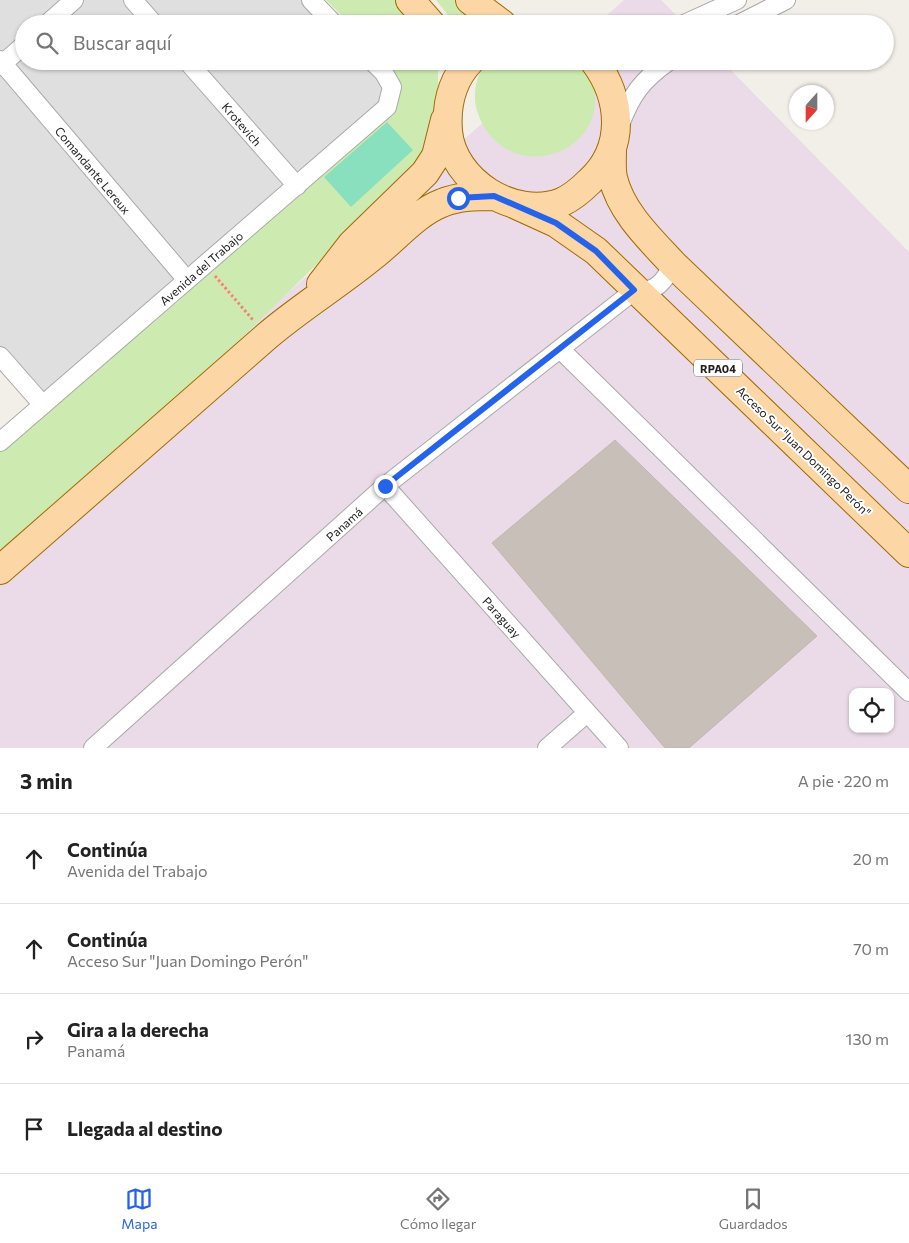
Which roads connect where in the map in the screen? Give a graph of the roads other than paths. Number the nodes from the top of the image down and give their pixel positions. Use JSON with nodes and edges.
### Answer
{"nodes":[{"id":1,"x":74,"y":0,"type":"edge"},
{"id":2,"x":133,"y":0,"type":"edge"},
{"id":3,"x":310,"y":0,"type":"edge"},
{"id":4,"x":410,"y":0,"type":"edge"},
{"id":5,"x":470,"y":0,"type":"edge"},
{"id":6,"x":737,"y":0,"type":"edge"},
{"id":7,"x":786,"y":0,"type":"edge"},
{"id":8,"x":57,"y":15,"type":"edge"},
{"id":9,"x":146,"y":15,"type":"edge"},
{"id":10,"x":325,"y":15,"type":"edge"},
{"id":11,"x":424,"y":15,"type":"edge"},
{"id":12,"x":490,"y":15,"type":"edge"},
{"id":13,"x":704,"y":15,"type":"edge"},
{"id":14,"x":757,"y":15,"type":"edge"},
{"id":15,"x":15,"y":52,"type":"edge"},
{"id":16,"x":1,"y":63,"type":"edge"},
{"id":17,"x":195,"y":70,"type":"edge"},
{"id":18,"x":381,"y":70,"type":"edge"},
{"id":19,"x":450,"y":70,"type":"edge"},
{"id":20,"x":464,"y":70,"type":"edge"},
{"id":21,"x":600,"y":70,"type":"edge"},
{"id":22,"x":656,"y":70,"type":"edge"},
{"id":23,"x":448,"y":105,"type":"junction"},
{"id":24,"x":614,"y":142,"type":"junction"},
{"id":25,"x":297,"y":186,"type":"junction"},
{"id":26,"x":503,"y":200,"type":"junction"},
{"id":27,"x":673,"y":264,"type":"junction"},
{"id":28,"x":187,"y":280,"type":"junction"},
{"id":29,"x":634,"y":290,"type":"junction"},
{"id":30,"x":303,"y":306,"type":"junction"},
{"id":31,"x":560,"y":348,"type":"junction"},
{"id":32,"x":0,"y":356,"type":"edge"},
{"id":33,"x":43,"y":405,"type":"junction"},
{"id":34,"x":0,"y":442,"type":"edge"},
{"id":35,"x":385,"y":486,"type":"junction"},
{"id":36,"x":909,"y":488,"type":"edge"},
{"id":37,"x":909,"y":553,"type":"edge"},
{"id":38,"x":0,"y":570,"type":"edge"},
{"id":39,"x":909,"y":692,"type":"edge"},
{"id":40,"x":588,"y":713,"type":"junction"},
{"id":41,"x":93,"y":748,"type":"edge"},
{"id":42,"x":547,"y":748,"type":"edge"},
{"id":43,"x":619,"y":748,"type":"edge"}],
"edges":[{"from":1,"to":8,"type":"street"},
{"from":2,"to":9,"type":"street"},
{"from":3,"to":10,"type":"street"},
{"from":4,"to":11,"type":"main road"},
{"from":5,"to":12,"type":"main road"},
{"from":6,"to":13,"type":"street"},
{"from":7,"to":14,"type":"street"},
{"from":15,"to":16,"type":"street"},
{"from":16,"to":28,"type":"street","name":"Comandante Lereux"},
{"from":17,"to":25,"type":"street","name":"Krotevich"},
{"from":18,"to":25,"type":"street","name":"Avenida del Trabajo"},
{"from":19,"to":23,"type":"main road","number":"RPA04"},
{"from":20,"to":23,"type":"main road","number":"RPA04"},
{"from":21,"to":24,"type":"main road","number":"RPA04"},
{"from":22,"to":24,"type":"street"},
{"from":23,"to":26,"type":"main road","number":"RPA04"},
{"from":23,"to":30,"type":"main road"},
{"from":24,"to":26,"type":"main road","number":"RPA04"},
{"from":24,"to":27,"type":"main road","number":"RPA04"},
{"from":25,"to":28,"type":"street","name":"Avenida del Trabajo"},
{"from":26,"to":29,"type":"main road","name":"Acceso Sur \"Juan Domingo Perón\"","number":"RPA04"},
{"from":26,"to":30,"type":"main road"},
{"from":27,"to":29,"type":"street","name":"Panamá"},
{"from":27,"to":36,"type":"main road","number":"RPA04"},
{"from":28,"to":33,"type":"street","name":"Avenida del Trabajo"},
{"from":29,"to":31,"type":"street","name":"Panamá"},
{"from":29,"to":37,"type":"main road","name":"Acceso Sur \"Juan Domingo Perón\"","number":"RPA04"},
{"from":30,"to":38,"type":"main road"},
{"from":31,"to":35,"type":"street","name":"Panamá"},
{"from":31,"to":39,"type":"street"},
{"from":32,"to":33,"type":"street"},
{"from":33,"to":34,"type":"street","name":"Avenida del Trabajo"},
{"from":35,"to":40,"type":"street","name":"Paraguay"},
{"from":35,"to":41,"type":"street","name":"Panamá"},
{"from":40,"to":42,"type":"street"},
{"from":40,"to":43,"type":"street","name":"Paraguay"}]}
